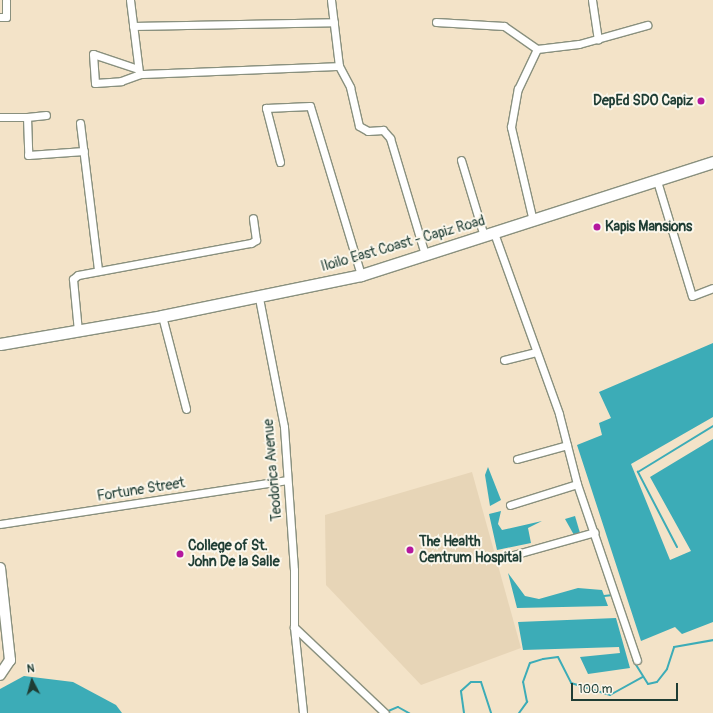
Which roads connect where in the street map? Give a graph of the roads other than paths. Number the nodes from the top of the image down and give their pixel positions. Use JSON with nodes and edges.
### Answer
{"nodes":[{"id":1,"x":6,"y":0,"type":"edge"},
{"id":2,"x":130,"y":0,"type":"edge"},
{"id":3,"x":331,"y":0,"type":"edge"},
{"id":4,"x":592,"y":0,"type":"edge"},
{"id":5,"x":0,"y":17,"type":"edge"},
{"id":6,"x":334,"y":22,"type":"junction"},
{"id":7,"x":436,"y":22,"type":"dead end"},
{"id":8,"x":647,"y":25,"type":"dead end"},
{"id":9,"x":133,"y":26,"type":"junction"},
{"id":10,"x":598,"y":40,"type":"junction"},
{"id":11,"x":537,"y":49,"type":"junction"},
{"id":12,"x":338,"y":66,"type":"junction"},
{"id":13,"x":139,"y":71,"type":"junction"},
{"id":14,"x":46,"y":115,"type":"dead end"},
{"id":15,"x":0,"y":117,"type":"edge"},
{"id":16,"x":26,"y":117,"type":"junction"},
{"id":17,"x":80,"y":123,"type":"dead end"},
{"id":18,"x":84,"y":151,"type":"junction"},
{"id":19,"x":461,"y":160,"type":"dead end"},
{"id":20,"x":280,"y":162,"type":"dead end"},
{"id":21,"x":713,"y":162,"type":"edge"},
{"id":22,"x":657,"y":181,"type":"junction"},
{"id":23,"x":253,"y":218,"type":"dead end"},
{"id":24,"x":533,"y":221,"type":"junction"},
{"id":25,"x":489,"y":235,"type":"junction"},
{"id":26,"x":425,"y":255,"type":"junction"},
{"id":27,"x":98,"y":269,"type":"junction"},
{"id":28,"x":361,"y":275,"type":"junction"},
{"id":29,"x":713,"y":288,"type":"edge"},
{"id":30,"x":259,"y":298,"type":"junction"},
{"id":31,"x":162,"y":316,"type":"junction"},
{"id":32,"x":78,"y":331,"type":"junction"},
{"id":33,"x":0,"y":344,"type":"edge"},
{"id":34,"x":536,"y":352,"type":"junction"},
{"id":35,"x":504,"y":360,"type":"dead end"},
{"id":36,"x":186,"y":409,"type":"dead end"},
{"id":37,"x":567,"y":445,"type":"junction"},
{"id":38,"x":517,"y":459,"type":"dead end"},
{"id":39,"x":286,"y":480,"type":"junction"},
{"id":40,"x":577,"y":484,"type":"junction"},
{"id":41,"x":510,"y":505,"type":"dead end"},
{"id":42,"x":0,"y":524,"type":"edge"},
{"id":43,"x":595,"y":532,"type":"junction"},
{"id":44,"x":506,"y":557,"type":"dead end"},
{"id":45,"x":0,"y":568,"type":"edge"},
{"id":46,"x":294,"y":627,"type":"junction"},
{"id":47,"x":637,"y":660,"type":"dead end"},
{"id":48,"x":0,"y":675,"type":"edge"},
{"id":49,"x":303,"y":713,"type":"edge"},
{"id":50,"x":385,"y":713,"type":"edge"}],
"edges":[{"from":1,"to":5,"type":"street"},
{"from":2,"to":9,"type":"street"},
{"from":3,"to":6,"type":"street"},
{"from":4,"to":10,"type":"street"},
{"from":6,"to":9,"type":"street"},
{"from":6,"to":12,"type":"street"},
{"from":7,"to":11,"type":"street"},
{"from":8,"to":10,"type":"street"},
{"from":9,"to":13,"type":"street"},
{"from":10,"to":11,"type":"street"},
{"from":11,"to":24,"type":"street"},
{"from":12,"to":13,"type":"street"},
{"from":12,"to":26,"type":"street"},
{"from":13,"to":13,"type":"street"},
{"from":14,"to":16,"type":"street"},
{"from":15,"to":16,"type":"street"},
{"from":16,"to":18,"type":"street"},
{"from":17,"to":18,"type":"street"},
{"from":18,"to":27,"type":"street"},
{"from":19,"to":25,"type":"street"},
{"from":20,"to":28,"type":"street"},
{"from":21,"to":22,"type":"main road","name":"Iloilo East Coast - Capiz Road"},
{"from":22,"to":24,"type":"main road","name":"Iloilo East Coast - Capiz Road"},
{"from":22,"to":29,"type":"street"},
{"from":23,"to":27,"type":"street"},
{"from":24,"to":25,"type":"main road","name":"Iloilo East Coast - Capiz Road"},
{"from":25,"to":26,"type":"main road","name":"Iloilo East Coast - Capiz Road"},
{"from":25,"to":34,"type":"street"},
{"from":26,"to":28,"type":"main road","name":"Iloilo East Coast - Capiz Road"},
{"from":27,"to":32,"type":"street"},
{"from":28,"to":30,"type":"main road","name":"Iloilo East Coast - Capiz Road"},
{"from":30,"to":31,"type":"main road","name":"Iloilo East Coast - Capiz Road"},
{"from":30,"to":39,"type":"street","name":"Teodorica Avenue"},
{"from":31,"to":32,"type":"main road","name":"Iloilo East Coast - Capiz Road"},
{"from":31,"to":36,"type":"street"},
{"from":32,"to":33,"type":"main road","name":"Iloilo East Coast - Capiz Road"},
{"from":34,"to":35,"type":"street"},
{"from":34,"to":37,"type":"street"},
{"from":37,"to":38,"type":"street"},
{"from":37,"to":40,"type":"street"},
{"from":39,"to":42,"type":"street","name":"Fortune Street"},
{"from":39,"to":46,"type":"street","name":"Teodorica Avenue"},
{"from":40,"to":41,"type":"street"},
{"from":40,"to":43,"type":"street"},
{"from":43,"to":44,"type":"street"},
{"from":43,"to":47,"type":"street"},
{"from":45,"to":48,"type":"main road"},
{"from":46,"to":49,"type":"street","name":"Teodorica Avenue"},
{"from":46,"to":50,"type":"street"}]}
